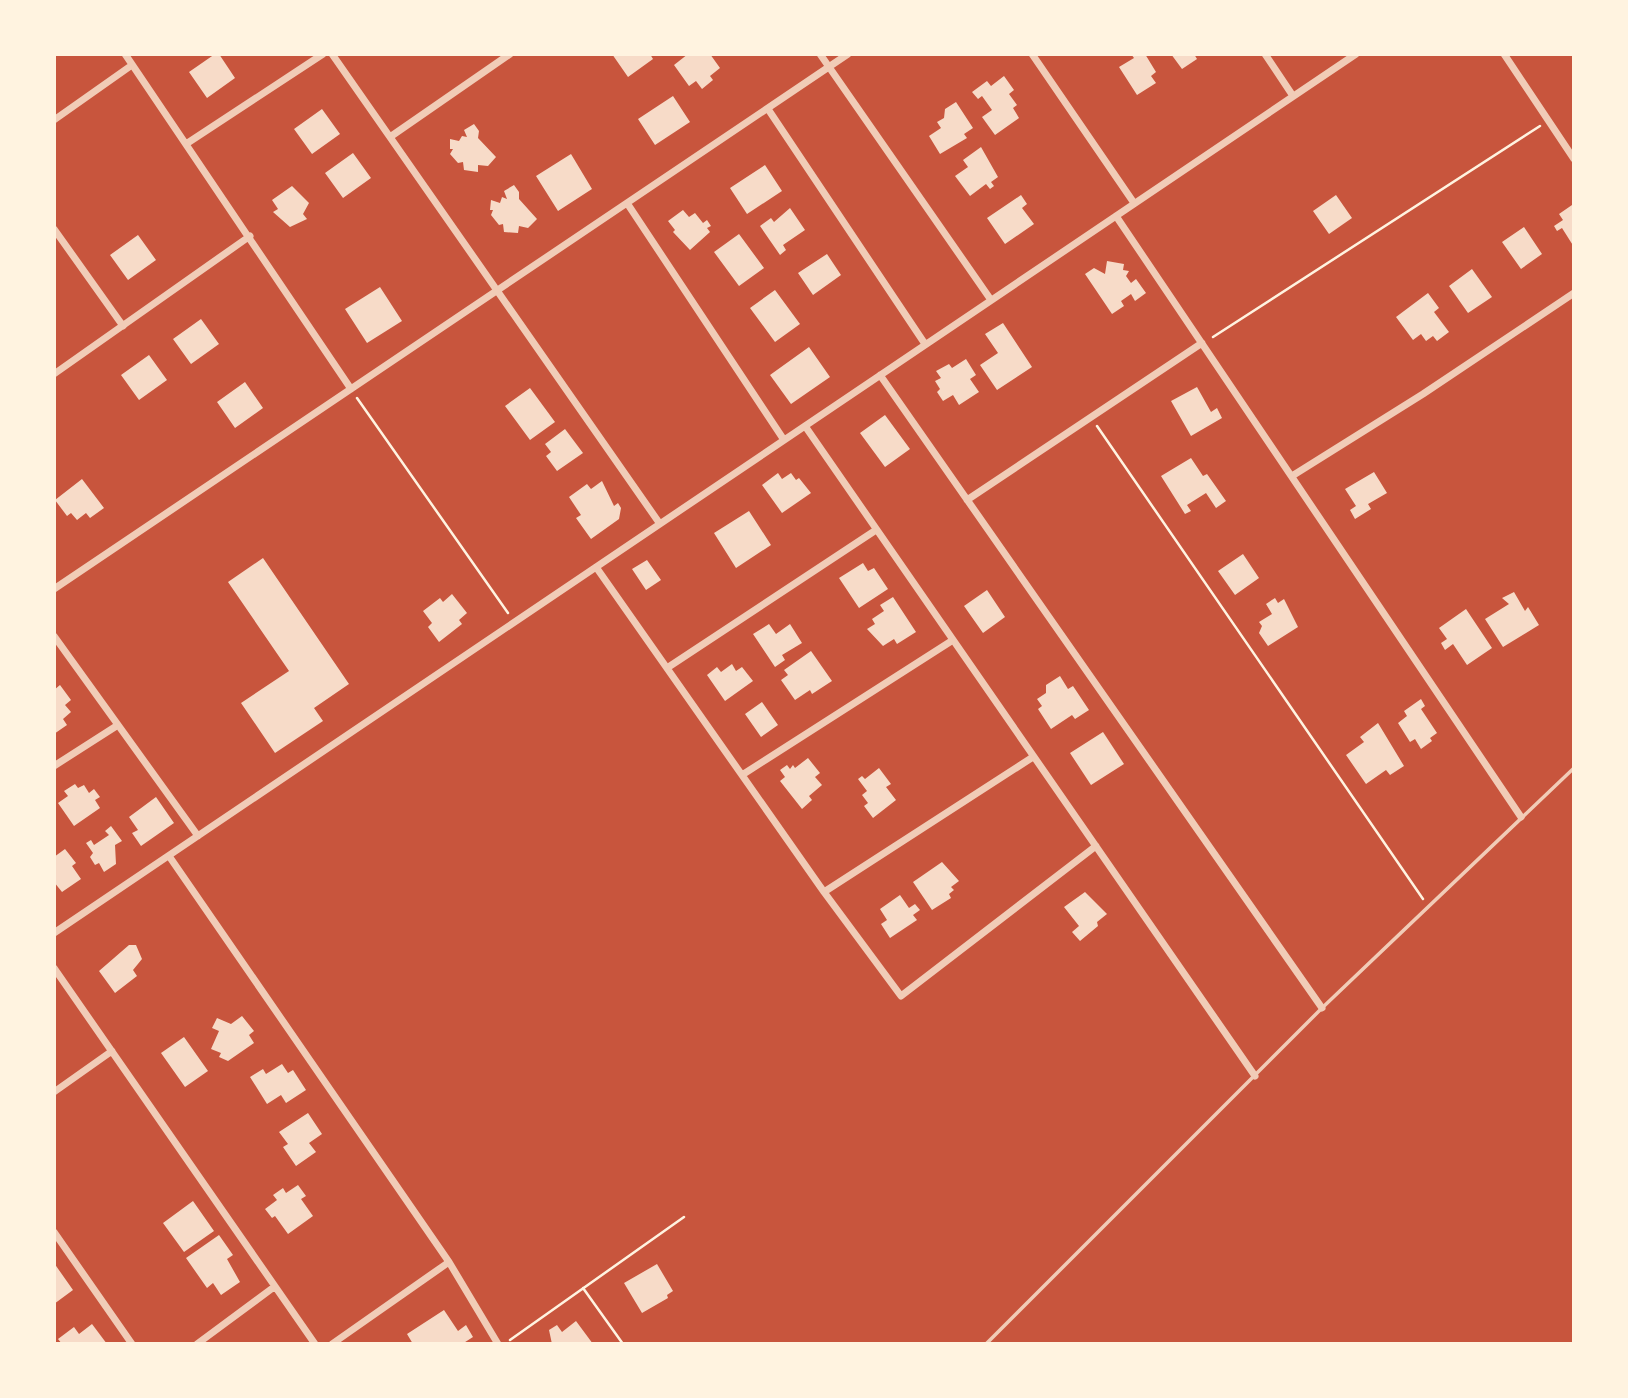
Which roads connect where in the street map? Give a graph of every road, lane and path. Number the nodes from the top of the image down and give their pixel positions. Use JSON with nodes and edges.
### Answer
{"nodes":[{"id":1,"x":125,"y":54,"type":"edge"},
{"id":2,"x":323,"y":54,"type":"edge"},
{"id":3,"x":332,"y":54,"type":"edge"},
{"id":4,"x":510,"y":54,"type":"edge"},
{"id":5,"x":820,"y":54,"type":"edge"},
{"id":6,"x":848,"y":54,"type":"edge"},
{"id":7,"x":1032,"y":54,"type":"edge"},
{"id":8,"x":1265,"y":54,"type":"edge"},
{"id":9,"x":1356,"y":54,"type":"edge"},
{"id":10,"x":1504,"y":54,"type":"edge"},
{"id":11,"x":132,"y":65,"type":"junction"},
{"id":12,"x":829,"y":67,"type":"junction"},
{"id":13,"x":1293,"y":96,"type":"junction"},
{"id":14,"x":768,"y":108,"type":"junction"},
{"id":15,"x":54,"y":120,"type":"edge"},
{"id":16,"x":1549,"y":121,"type":"junction"},
{"id":17,"x":390,"y":137,"type":"junction"},
{"id":18,"x":186,"y":144,"type":"junction"},
{"id":19,"x":1574,"y":159,"type":"edge"},
{"id":20,"x":627,"y":203,"type":"junction"},
{"id":21,"x":1134,"y":203,"type":"junction"},
{"id":22,"x":1116,"y":216,"type":"junction"},
{"id":23,"x":54,"y":229,"type":"edge"},
{"id":24,"x":250,"y":236,"type":"junction"},
{"id":25,"x":497,"y":291,"type":"junction"},
{"id":26,"x":1574,"y":293,"type":"edge"},
{"id":27,"x":991,"y":300,"type":"junction"},
{"id":28,"x":123,"y":326,"type":"junction"},
{"id":29,"x":1202,"y":343,"type":"junction"},
{"id":30,"x":925,"y":344,"type":"junction"},
{"id":31,"x":54,"y":374,"type":"edge"},
{"id":32,"x":880,"y":375,"type":"junction"},
{"id":33,"x":351,"y":389,"type":"junction"},
{"id":34,"x":1091,"y":417,"type":"junction"},
{"id":35,"x":804,"y":426,"type":"junction"},
{"id":36,"x":784,"y":440,"type":"junction"},
{"id":37,"x":1292,"y":476,"type":"junction"},
{"id":38,"x":967,"y":500,"type":"junction"},
{"id":39,"x":660,"y":524,"type":"junction"},
{"id":40,"x":876,"y":530,"type":"junction"},
{"id":41,"x":596,"y":567,"type":"junction"},
{"id":42,"x":54,"y":589,"type":"edge"},
{"id":43,"x":515,"y":622,"type":"junction"},
{"id":44,"x":54,"y":636,"type":"edge"},
{"id":45,"x":953,"y":640,"type":"junction"},
{"id":46,"x":667,"y":668,"type":"junction"},
{"id":47,"x":118,"y":725,"type":"junction"},
{"id":48,"x":1033,"y":757,"type":"junction"},
{"id":49,"x":54,"y":766,"type":"edge"},
{"id":50,"x":1574,"y":768,"type":"edge"},
{"id":51,"x":742,"y":775,"type":"junction"},
{"id":52,"x":1521,"y":817,"type":"junction"},
{"id":53,"x":198,"y":836,"type":"junction"},
{"id":54,"x":1096,"y":846,"type":"junction"},
{"id":55,"x":169,"y":856,"type":"junction"},
{"id":56,"x":824,"y":892,"type":"junction"},
{"id":57,"x":1428,"y":906,"type":"junction"},
{"id":58,"x":54,"y":933,"type":"edge"},
{"id":59,"x":54,"y":968,"type":"edge"},
{"id":60,"x":1322,"y":1008,"type":"junction"},
{"id":61,"x":112,"y":1051,"type":"junction"},
{"id":62,"x":1255,"y":1076,"type":"junction"},
{"id":63,"x":54,"y":1092,"type":"edge"},
{"id":64,"x":684,"y":1217,"type":"dead end"},
{"id":65,"x":54,"y":1232,"type":"edge"},
{"id":66,"x":449,"y":1262,"type":"junction"},
{"id":67,"x":274,"y":1287,"type":"junction"},
{"id":68,"x":583,"y":1289,"type":"junction"},
{"id":69,"x":132,"y":1344,"type":"edge"},
{"id":70,"x":198,"y":1344,"type":"edge"},
{"id":71,"x":315,"y":1344,"type":"edge"},
{"id":72,"x":332,"y":1344,"type":"edge"},
{"id":73,"x":498,"y":1344,"type":"edge"},
{"id":74,"x":504,"y":1344,"type":"edge"},
{"id":75,"x":623,"y":1344,"type":"edge"},
{"id":76,"x":986,"y":1344,"type":"edge"}],
"edges":[{"from":1,"to":11,"type":"street"},
{"from":2,"to":18,"type":"street"},
{"from":3,"to":17,"type":"street"},
{"from":4,"to":17,"type":"street"},
{"from":5,"to":12,"type":"street"},
{"from":6,"to":12,"type":"street"},
{"from":7,"to":21,"type":"street"},
{"from":8,"to":13,"type":"street"},
{"from":9,"to":13,"type":"street"},
{"from":10,"to":16,"type":"street"},
{"from":11,"to":15,"type":"street"},
{"from":11,"to":18,"type":"street"},
{"from":12,"to":14,"type":"street"},
{"from":12,"to":27,"type":"street"},
{"from":13,"to":21,"type":"street"},
{"from":14,"to":20,"type":"street"},
{"from":14,"to":30,"type":"street"},
{"from":16,"to":19,"type":"street"},
{"from":16,"to":29,"type":"path"},
{"from":17,"to":25,"type":"street"},
{"from":18,"to":24,"type":"street"},
{"from":20,"to":25,"type":"street"},
{"from":20,"to":36,"type":"street"},
{"from":21,"to":22,"type":"street"},
{"from":22,"to":27,"type":"street"},
{"from":22,"to":29,"type":"street"},
{"from":23,"to":28,"type":"street"},
{"from":24,"to":28,"type":"street"},
{"from":24,"to":33,"type":"street"},
{"from":25,"to":33,"type":"street"},
{"from":25,"to":39,"type":"street"},
{"from":26,"to":37,"type":"street"},
{"from":27,"to":30,"type":"street"},
{"from":28,"to":31,"type":"street"},
{"from":29,"to":34,"type":"street"},
{"from":29,"to":37,"type":"street"},
{"from":30,"to":32,"type":"street"},
{"from":32,"to":35,"type":"street"},
{"from":32,"to":38,"type":"street"},
{"from":33,"to":42,"type":"street"},
{"from":33,"to":43,"type":"path"},
{"from":34,"to":38,"type":"street"},
{"from":34,"to":57,"type":"path"},
{"from":35,"to":36,"type":"street"},
{"from":35,"to":40,"type":"street"},
{"from":36,"to":39,"type":"street"},
{"from":37,"to":52,"type":"street"},
{"from":38,"to":60,"type":"street"},
{"from":39,"to":41,"type":"street"},
{"from":40,"to":45,"type":"street"},
{"from":40,"to":46,"type":"street"},
{"from":41,"to":43,"type":"street"},
{"from":41,"to":46,"type":"street"},
{"from":43,"to":53,"type":"street"},
{"from":44,"to":47,"type":"street"},
{"from":45,"to":48,"type":"street"},
{"from":45,"to":51,"type":"street"},
{"from":46,"to":51,"type":"street"},
{"from":47,"to":49,"type":"street"},
{"from":47,"to":53,"type":"street"},
{"from":48,"to":54,"type":"street"},
{"from":48,"to":56,"type":"street"},
{"from":50,"to":52,"type":"lane"},
{"from":51,"to":56,"type":"street"},
{"from":52,"to":57,"type":"lane"},
{"from":53,"to":55,"type":"street"},
{"from":54,"to":56,"type":"street"},
{"from":54,"to":62,"type":"street"},
{"from":55,"to":58,"type":"street"},
{"from":55,"to":66,"type":"street"},
{"from":57,"to":60,"type":"lane"},
{"from":59,"to":61,"type":"street"},
{"from":60,"to":62,"type":"lane"},
{"from":61,"to":63,"type":"street"},
{"from":61,"to":67,"type":"street"},
{"from":62,"to":76,"type":"lane"},
{"from":64,"to":68,"type":"path"},
{"from":65,"to":69,"type":"street"},
{"from":66,"to":72,"type":"street"},
{"from":66,"to":73,"type":"street"},
{"from":67,"to":70,"type":"street"},
{"from":67,"to":71,"type":"street"},
{"from":68,"to":74,"type":"path"},
{"from":68,"to":75,"type":"path"}]}
